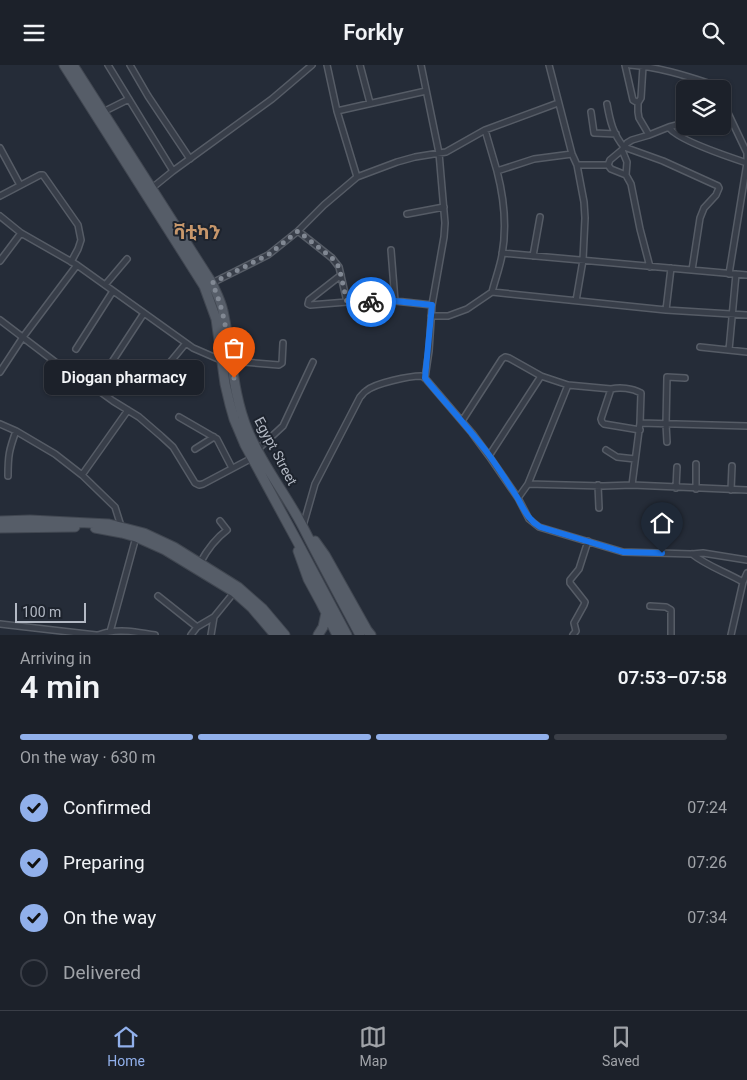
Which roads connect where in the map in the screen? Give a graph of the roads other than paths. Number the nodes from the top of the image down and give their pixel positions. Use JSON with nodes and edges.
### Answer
{"nodes":[{"id":1,"x":64,"y":65,"type":"edge"},
{"id":2,"x":74,"y":65,"type":"edge"},
{"id":3,"x":108,"y":65,"type":"edge"},
{"id":4,"x":130,"y":65,"type":"edge"},
{"id":5,"x":312,"y":65,"type":"edge"},
{"id":6,"x":327,"y":65,"type":"edge"},
{"id":7,"x":360,"y":65,"type":"edge"},
{"id":8,"x":421,"y":65,"type":"edge"},
{"id":9,"x":549,"y":65,"type":"edge"},
{"id":10,"x":625,"y":65,"type":"edge"},
{"id":11,"x":630,"y":65,"type":"edge"},
{"id":12,"x":643,"y":66,"type":"edge"},
{"id":13,"x":650,"y":66,"type":"edge"},
{"id":14,"x":699,"y":80,"type":"edge"},
{"id":15,"x":426,"y":91,"type":"junction"},
{"id":16,"x":129,"y":99,"type":"junction"},
{"id":17,"x":370,"y":103,"type":"junction"},
{"id":18,"x":558,"y":103,"type":"junction"},
{"id":19,"x":638,"y":103,"type":"junction"},
{"id":20,"x":607,"y":104,"type":"dead end"},
{"id":21,"x":337,"y":111,"type":"junction"},
{"id":22,"x":103,"y":112,"type":"junction"},
{"id":23,"x":591,"y":112,"type":"dead end"},
{"id":24,"x":676,"y":125,"type":"edge"},
{"id":25,"x":731,"y":125,"type":"edge"},
{"id":26,"x":669,"y":127,"type":"junction"},
{"id":27,"x":485,"y":131,"type":"junction"},
{"id":28,"x":616,"y":134,"type":"junction"},
{"id":29,"x":650,"y":135,"type":"junction"},
{"id":30,"x":0,"y":148,"type":"edge"},
{"id":31,"x":623,"y":148,"type":"junction"},
{"id":32,"x":439,"y":153,"type":"junction"},
{"id":33,"x":747,"y":153,"type":"edge"},
{"id":34,"x":572,"y":154,"type":"junction"},
{"id":35,"x":190,"y":159,"type":"junction"},
{"id":36,"x":746,"y":163,"type":"edge"},
{"id":37,"x":577,"y":165,"type":"junction"},
{"id":38,"x":608,"y":165,"type":"junction"},
{"id":39,"x":173,"y":171,"type":"junction"},
{"id":40,"x":497,"y":171,"type":"junction"},
{"id":41,"x":626,"y":175,"type":"junction"},
{"id":42,"x":357,"y":177,"type":"junction"},
{"id":43,"x":20,"y":185,"type":"junction"},
{"id":44,"x":152,"y":188,"type":"junction"},
{"id":45,"x":0,"y":196,"type":"edge"},
{"id":46,"x":444,"y":207,"type":"junction"},
{"id":47,"x":407,"y":215,"type":"dead end"},
{"id":48,"x":0,"y":216,"type":"edge"},
{"id":49,"x":540,"y":217,"type":"dead end"},
{"id":50,"x":298,"y":231,"type":"junction"},
{"id":51,"x":21,"y":233,"type":"junction"},
{"id":52,"x":391,"y":250,"type":"dead end"},
{"id":53,"x":502,"y":253,"type":"junction"},
{"id":54,"x":533,"y":256,"type":"junction"},
{"id":55,"x":127,"y":259,"type":"dead end"},
{"id":56,"x":0,"y":261,"type":"edge"},
{"id":57,"x":584,"y":261,"type":"junction"},
{"id":58,"x":72,"y":262,"type":"junction"},
{"id":59,"x":77,"y":265,"type":"junction"},
{"id":60,"x":650,"y":267,"type":"junction"},
{"id":61,"x":671,"y":268,"type":"junction"},
{"id":62,"x":692,"y":270,"type":"junction"},
{"id":63,"x":730,"y":274,"type":"junction"},
{"id":64,"x":736,"y":274,"type":"junction"},
{"id":65,"x":341,"y":275,"type":"junction"},
{"id":66,"x":747,"y":275,"type":"edge"},
{"id":67,"x":105,"y":285,"type":"junction"},
{"id":68,"x":208,"y":285,"type":"junction"},
{"id":69,"x":113,"y":291,"type":"junction"},
{"id":70,"x":492,"y":292,"type":"junction"},
{"id":71,"x":395,"y":301,"type":"junction"},
{"id":72,"x":576,"y":301,"type":"junction"},
{"id":73,"x":347,"y":302,"type":"junction"},
{"id":74,"x":432,"y":305,"type":"junction"},
{"id":75,"x":666,"y":310,"type":"junction"},
{"id":76,"x":144,"y":313,"type":"junction"},
{"id":77,"x":733,"y":314,"type":"junction"},
{"id":78,"x":747,"y":315,"type":"edge"},
{"id":79,"x":431,"y":316,"type":"junction"},
{"id":80,"x":0,"y":320,"type":"edge"},
{"id":81,"x":23,"y":337,"type":"junction"},
{"id":82,"x":186,"y":343,"type":"junction"},
{"id":83,"x":283,"y":343,"type":"dead end"},
{"id":84,"x":700,"y":347,"type":"dead end"},
{"id":85,"x":76,"y":349,"type":"dead end"},
{"id":86,"x":729,"y":350,"type":"junction"},
{"id":87,"x":747,"y":352,"type":"edge"},
{"id":88,"x":226,"y":361,"type":"junction"},
{"id":89,"x":313,"y":362,"type":"dead end"},
{"id":90,"x":0,"y":372,"type":"edge"},
{"id":91,"x":542,"y":376,"type":"junction"},
{"id":92,"x":425,"y":378,"type":"junction"},
{"id":93,"x":685,"y":378,"type":"dead end"},
{"id":94,"x":568,"y":385,"type":"junction"},
{"id":95,"x":95,"y":388,"type":"junction"},
{"id":96,"x":148,"y":389,"type":"dead end"},
{"id":97,"x":610,"y":389,"type":"junction"},
{"id":98,"x":128,"y":410,"type":"junction"},
{"id":99,"x":179,"y":417,"type":"dead end"},
{"id":100,"x":462,"y":421,"type":"junction"},
{"id":101,"x":640,"y":423,"type":"junction"},
{"id":102,"x":0,"y":424,"type":"edge"},
{"id":103,"x":666,"y":424,"type":"junction"},
{"id":104,"x":747,"y":426,"type":"edge"},
{"id":105,"x":640,"y":430,"type":"junction"},
{"id":106,"x":16,"y":431,"type":"junction"},
{"id":107,"x":214,"y":437,"type":"junction"},
{"id":108,"x":667,"y":442,"type":"dead end"},
{"id":109,"x":194,"y":449,"type":"dead end"},
{"id":110,"x":257,"y":450,"type":"junction"},
{"id":111,"x":606,"y":451,"type":"dead end"},
{"id":112,"x":490,"y":456,"type":"junction"},
{"id":113,"x":252,"y":458,"type":"junction"},
{"id":114,"x":635,"y":459,"type":"junction"},
{"id":115,"x":696,"y":464,"type":"dead end"},
{"id":116,"x":732,"y":466,"type":"dead end"},
{"id":117,"x":677,"y":467,"type":"dead end"},
{"id":118,"x":232,"y":468,"type":"junction"},
{"id":119,"x":82,"y":475,"type":"junction"},
{"id":120,"x":8,"y":476,"type":"dead end"},
{"id":121,"x":528,"y":483,"type":"junction"},
{"id":122,"x":598,"y":485,"type":"junction"},
{"id":123,"x":632,"y":485,"type":"junction"},
{"id":124,"x":676,"y":488,"type":"junction"},
{"id":125,"x":696,"y":489,"type":"junction"},
{"id":126,"x":731,"y":489,"type":"junction"},
{"id":127,"x":747,"y":490,"type":"edge"},
{"id":128,"x":518,"y":499,"type":"junction"},
{"id":129,"x":599,"y":508,"type":"dead end"},
{"id":130,"x":0,"y":521,"type":"edge"},
{"id":131,"x":220,"y":521,"type":"dead end"},
{"id":132,"x":121,"y":526,"type":"junction"},
{"id":133,"x":0,"y":528,"type":"edge"},
{"id":134,"x":303,"y":528,"type":"junction"},
{"id":135,"x":136,"y":537,"type":"junction"},
{"id":136,"x":297,"y":541,"type":"junction"},
{"id":137,"x":588,"y":541,"type":"junction"},
{"id":138,"x":166,"y":547,"type":"junction"},
{"id":139,"x":692,"y":554,"type":"junction"},
{"id":140,"x":747,"y":560,"type":"edge"},
{"id":141,"x":200,"y":563,"type":"junction"},
{"id":142,"x":747,"y":573,"type":"edge"},
{"id":143,"x":743,"y":582,"type":"junction"},
{"id":144,"x":236,"y":590,"type":"junction"},
{"id":145,"x":158,"y":596,"type":"dead end"},
{"id":146,"x":650,"y":606,"type":"dead end"},
{"id":147,"x":326,"y":613,"type":"junction"},
{"id":148,"x":214,"y":617,"type":"junction"},
{"id":149,"x":0,"y":624,"type":"edge"},
{"id":150,"x":197,"y":627,"type":"junction"},
{"id":151,"x":110,"y":632,"type":"junction"},
{"id":152,"x":89,"y":635,"type":"edge"},
{"id":153,"x":97,"y":635,"type":"edge"},
{"id":154,"x":155,"y":635,"type":"edge"},
{"id":155,"x":191,"y":635,"type":"edge"},
{"id":156,"x":211,"y":635,"type":"edge"},
{"id":157,"x":275,"y":635,"type":"edge"},
{"id":158,"x":285,"y":635,"type":"edge"},
{"id":159,"x":318,"y":635,"type":"edge"},
{"id":160,"x":337,"y":635,"type":"edge"},
{"id":161,"x":347,"y":635,"type":"edge"},
{"id":162,"x":360,"y":635,"type":"edge"},
{"id":163,"x":371,"y":635,"type":"edge"},
{"id":164,"x":573,"y":635,"type":"edge"},
{"id":165,"x":671,"y":635,"type":"edge"},
{"id":166,"x":732,"y":635,"type":"edge"}],
"edges":[{"from":1,"to":68,"type":"main road","name":"Egypt Street"},
{"from":2,"to":22,"type":"main road","name":"Egypt Street"},
{"from":3,"to":16,"type":"street"},
{"from":4,"to":35,"type":"street"},
{"from":5,"to":35,"type":"street"},
{"from":6,"to":21,"type":"street"},
{"from":7,"to":17,"type":"street"},
{"from":8,"to":15,"type":"street"},
{"from":9,"to":18,"type":"street"},
{"from":10,"to":19,"type":"street"},
{"from":11,"to":12,"type":"street"},
{"from":12,"to":13,"type":"street"},
{"from":12,"to":19,"type":"street"},
{"from":13,"to":14,"type":"street"},
{"from":15,"to":17,"type":"street"},
{"from":15,"to":32,"type":"street"},
{"from":16,"to":22,"type":"street"},
{"from":16,"to":39,"type":"street"},
{"from":17,"to":21,"type":"street"},
{"from":18,"to":27,"type":"street"},
{"from":18,"to":34,"type":"street"},
{"from":19,"to":29,"type":"street"},
{"from":20,"to":28,"type":"street"},
{"from":21,"to":42,"type":"street"},
{"from":22,"to":44,"type":"main road","name":"Egypt Street"},
{"from":23,"to":28,"type":"street"},
{"from":24,"to":26,"type":"street"},
{"from":25,"to":33,"type":"street"},
{"from":26,"to":29,"type":"street"},
{"from":26,"to":36,"type":"street"},
{"from":27,"to":32,"type":"street"},
{"from":27,"to":40,"type":"street"},
{"from":28,"to":31,"type":"street"},
{"from":29,"to":31,"type":"street"},
{"from":30,"to":43,"type":"street"},
{"from":31,"to":38,"type":"street"},
{"from":31,"to":41,"type":"street"},
{"from":31,"to":62,"type":"street"},
{"from":32,"to":42,"type":"street"},
{"from":32,"to":46,"type":"street"},
{"from":33,"to":36,"type":"street"},
{"from":34,"to":37,"type":"street"},
{"from":34,"to":40,"type":"street"},
{"from":35,"to":39,"type":"street"},
{"from":36,"to":63,"type":"street"},
{"from":37,"to":38,"type":"street"},
{"from":37,"to":57,"type":"street"},
{"from":38,"to":41,"type":"street"},
{"from":39,"to":44,"type":"street"},
{"from":40,"to":53,"type":"street"},
{"from":41,"to":60,"type":"street"},
{"from":42,"to":50,"type":"street"},
{"from":43,"to":45,"type":"street"},
{"from":43,"to":58,"type":"street"},
{"from":44,"to":68,"type":"main road","name":"Egypt Street"},
{"from":46,"to":47,"type":"street"},
{"from":46,"to":74,"type":"street"},
{"from":48,"to":51,"type":"street"},
{"from":49,"to":54,"type":"street"},
{"from":50,"to":65,"type":"street"},
{"from":50,"to":68,"type":"street"},
{"from":51,"to":56,"type":"street"},
{"from":51,"to":58,"type":"street"},
{"from":52,"to":71,"type":"street"},
{"from":53,"to":54,"type":"street"},
{"from":53,"to":70,"type":"street"},
{"from":54,"to":57,"type":"street"},
{"from":55,"to":67,"type":"street"},
{"from":57,"to":60,"type":"street"},
{"from":57,"to":72,"type":"street"},
{"from":58,"to":59,"type":"street"},
{"from":59,"to":67,"type":"street"},
{"from":59,"to":81,"type":"street"},
{"from":60,"to":61,"type":"street"},
{"from":61,"to":62,"type":"street"},
{"from":61,"to":75,"type":"street"},
{"from":62,"to":63,"type":"street"},
{"from":63,"to":64,"type":"street"},
{"from":64,"to":66,"type":"street"},
{"from":64,"to":77,"type":"street"},
{"from":65,"to":73,"type":"street"},
{"from":65,"to":73,"type":"street"},
{"from":67,"to":69,"type":"street"},
{"from":68,"to":88,"type":"main road","name":"Egypt Street"},
{"from":69,"to":76,"type":"street"},
{"from":69,"to":85,"type":"street"},
{"from":70,"to":72,"type":"street"},
{"from":70,"to":79,"type":"street"},
{"from":71,"to":73,"type":"street"},
{"from":71,"to":74,"type":"street"},
{"from":72,"to":75,"type":"street"},
{"from":74,"to":79,"type":"street"},
{"from":75,"to":77,"type":"street"},
{"from":76,"to":82,"type":"street"},
{"from":76,"to":95,"type":"street"},
{"from":77,"to":78,"type":"street"},
{"from":77,"to":86,"type":"street"},
{"from":79,"to":92,"type":"street"},
{"from":80,"to":81,"type":"street"},
{"from":81,"to":90,"type":"street"},
{"from":81,"to":95,"type":"street"},
{"from":82,"to":88,"type":"street"},
{"from":82,"to":96,"type":"street"},
{"from":83,"to":88,"type":"street"},
{"from":84,"to":86,"type":"street"},
{"from":86,"to":87,"type":"street"},
{"from":88,"to":110,"type":"main road","name":"Egypt Street"},
{"from":88,"to":113,"type":"main road","name":"Egypt Street"},
{"from":89,"to":110,"type":"street"},
{"from":91,"to":94,"type":"street"},
{"from":91,"to":100,"type":"street"},
{"from":91,"to":112,"type":"street"},
{"from":92,"to":100,"type":"street"},
{"from":92,"to":134,"type":"street"},
{"from":93,"to":103,"type":"street"},
{"from":94,"to":97,"type":"street"},
{"from":94,"to":121,"type":"street"},
{"from":95,"to":98,"type":"street"},
{"from":97,"to":101,"type":"street"},
{"from":97,"to":105,"type":"street"},
{"from":98,"to":118,"type":"street"},
{"from":98,"to":119,"type":"street"},
{"from":99,"to":107,"type":"street"},
{"from":100,"to":112,"type":"street"},
{"from":101,"to":103,"type":"street"},
{"from":101,"to":105,"type":"street"},
{"from":102,"to":106,"type":"street"},
{"from":103,"to":104,"type":"street"},
{"from":103,"to":108,"type":"street"},
{"from":105,"to":114,"type":"street"},
{"from":106,"to":119,"type":"street"},
{"from":106,"to":120,"type":"street"},
{"from":107,"to":109,"type":"street"},
{"from":107,"to":118,"type":"street"},
{"from":110,"to":134,"type":"main road","name":"Egypt Street"},
{"from":111,"to":114,"type":"street"},
{"from":112,"to":128,"type":"street"},
{"from":113,"to":118,"type":"street"},
{"from":113,"to":136,"type":"main road","name":"Egypt Street"},
{"from":114,"to":123,"type":"street"},
{"from":115,"to":125,"type":"street"},
{"from":116,"to":126,"type":"street"},
{"from":117,"to":124,"type":"street"},
{"from":119,"to":132,"type":"street"},
{"from":121,"to":122,"type":"street"},
{"from":121,"to":128,"type":"street"},
{"from":122,"to":123,"type":"street"},
{"from":122,"to":129,"type":"street"},
{"from":123,"to":124,"type":"street"},
{"from":124,"to":125,"type":"street"},
{"from":125,"to":126,"type":"street"},
{"from":126,"to":127,"type":"street"},
{"from":128,"to":137,"type":"street"},
{"from":130,"to":132,"type":"main road"},
{"from":131,"to":141,"type":"street"},
{"from":132,"to":138,"type":"main road"},
{"from":133,"to":135,"type":"main road"},
{"from":134,"to":162,"type":"main road","name":"Egypt Street"},
{"from":134,"to":163,"type":"main road"},
{"from":135,"to":138,"type":"main road"},
{"from":135,"to":151,"type":"street"},
{"from":136,"to":147,"type":"main road"},
{"from":136,"to":161,"type":"main road","name":"Egypt Street"},
{"from":137,"to":139,"type":"street"},
{"from":137,"to":164,"type":"street"},
{"from":138,"to":141,"type":"main road"},
{"from":138,"to":144,"type":"main road"},
{"from":139,"to":140,"type":"street"},
{"from":139,"to":143,"type":"street"},
{"from":141,"to":144,"type":"main road"},
{"from":142,"to":143,"type":"street"},
{"from":143,"to":166,"type":"street"},
{"from":144,"to":148,"type":"street"},
{"from":144,"to":157,"type":"main road"},
{"from":144,"to":158,"type":"main road"},
{"from":145,"to":150,"type":"street"},
{"from":146,"to":165,"type":"street"},
{"from":147,"to":159,"type":"main road"},
{"from":147,"to":160,"type":"main road"},
{"from":148,"to":150,"type":"street"},
{"from":148,"to":156,"type":"street"},
{"from":149,"to":152,"type":"street"},
{"from":150,"to":155,"type":"street"},
{"from":151,"to":153,"type":"street"},
{"from":151,"to":154,"type":"street"},
{"from":152,"to":153,"type":"street"}]}
